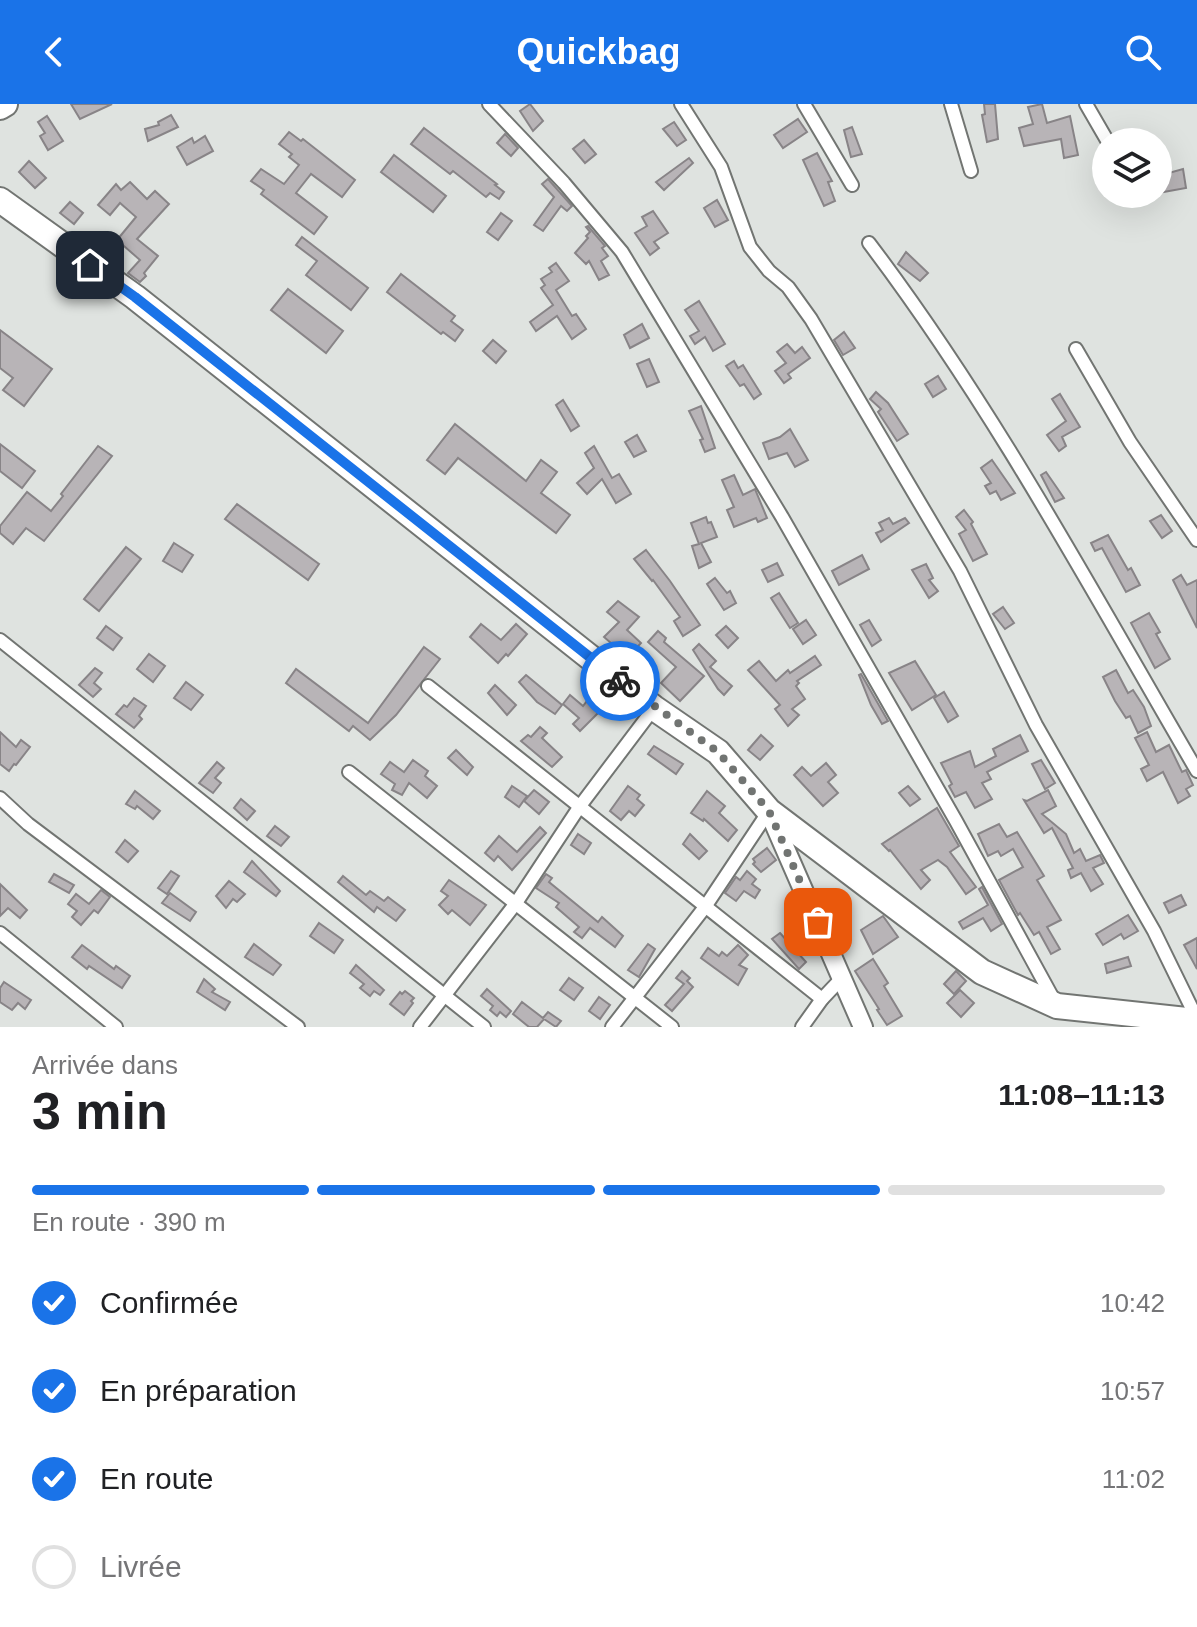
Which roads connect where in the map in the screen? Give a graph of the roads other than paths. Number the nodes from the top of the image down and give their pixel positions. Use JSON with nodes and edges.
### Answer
{"nodes":[{"id":1,"x":489,"y":104,"type":"edge"},
{"id":2,"x":681,"y":104,"type":"edge"},
{"id":3,"x":804,"y":104,"type":"edge"},
{"id":4,"x":951,"y":104,"type":"edge"},
{"id":5,"x":1086,"y":104,"type":"edge"},
{"id":6,"x":1100,"y":128,"type":"edge"},
{"id":7,"x":971,"y":171,"type":"dead end"},
{"id":8,"x":852,"y":185,"type":"dead end"},
{"id":9,"x":0,"y":200,"type":"edge"},
{"id":10,"x":869,"y":243,"type":"dead end"},
{"id":11,"x":1076,"y":349,"type":"dead end"},
{"id":12,"x":1197,"y":540,"type":"edge"},
{"id":13,"x":0,"y":640,"type":"edge"},
{"id":14,"x":428,"y":686,"type":"dead end"},
{"id":15,"x":654,"y":708,"type":"junction"},
{"id":16,"x":1197,"y":771,"type":"edge"},
{"id":17,"x":349,"y":772,"type":"dead end"},
{"id":18,"x":0,"y":798,"type":"edge"},
{"id":19,"x":580,"y":806,"type":"junction"},
{"id":20,"x":769,"y":811,"type":"junction"},
{"id":21,"x":516,"y":903,"type":"junction"},
{"id":22,"x":705,"y":907,"type":"junction"},
{"id":23,"x":0,"y":933,"type":"edge"},
{"id":24,"x":842,"y":978,"type":"junction"},
{"id":25,"x":444,"y":996,"type":"junction"},
{"id":26,"x":635,"y":998,"type":"junction"},
{"id":27,"x":822,"y":999,"type":"junction"},
{"id":28,"x":1057,"y":1006,"type":"junction"},
{"id":29,"x":1197,"y":1020,"type":"edge"},
{"id":30,"x":116,"y":1027,"type":"edge"},
{"id":31,"x":298,"y":1027,"type":"edge"},
{"id":32,"x":420,"y":1027,"type":"edge"},
{"id":33,"x":484,"y":1027,"type":"edge"},
{"id":34,"x":612,"y":1027,"type":"edge"},
{"id":35,"x":672,"y":1027,"type":"edge"},
{"id":36,"x":802,"y":1027,"type":"edge"},
{"id":37,"x":863,"y":1027,"type":"edge"}],
"edges":[{"from":1,"to":28,"type":"street"},
{"from":2,"to":29,"type":"street"},
{"from":3,"to":8,"type":"street"},
{"from":4,"to":7,"type":"street"},
{"from":5,"to":6,"type":"street"},
{"from":9,"to":15,"type":"highway"},
{"from":10,"to":16,"type":"street"},
{"from":11,"to":12,"type":"street"},
{"from":13,"to":25,"type":"street"},
{"from":14,"to":19,"type":"street"},
{"from":15,"to":19,"type":"street"},
{"from":15,"to":20,"type":"highway"},
{"from":17,"to":21,"type":"street"},
{"from":18,"to":31,"type":"street"},
{"from":19,"to":21,"type":"street"},
{"from":19,"to":22,"type":"street"},
{"from":20,"to":22,"type":"street"},
{"from":20,"to":24,"type":"street"},
{"from":20,"to":28,"type":"highway"},
{"from":21,"to":25,"type":"street"},
{"from":21,"to":26,"type":"street"},
{"from":22,"to":26,"type":"street"},
{"from":22,"to":27,"type":"street"},
{"from":23,"to":30,"type":"street"},
{"from":24,"to":27,"type":"street"},
{"from":24,"to":37,"type":"street"},
{"from":25,"to":32,"type":"street"},
{"from":25,"to":33,"type":"street"},
{"from":26,"to":34,"type":"street"},
{"from":26,"to":35,"type":"street"},
{"from":27,"to":36,"type":"street"},
{"from":28,"to":29,"type":"highway"}]}
